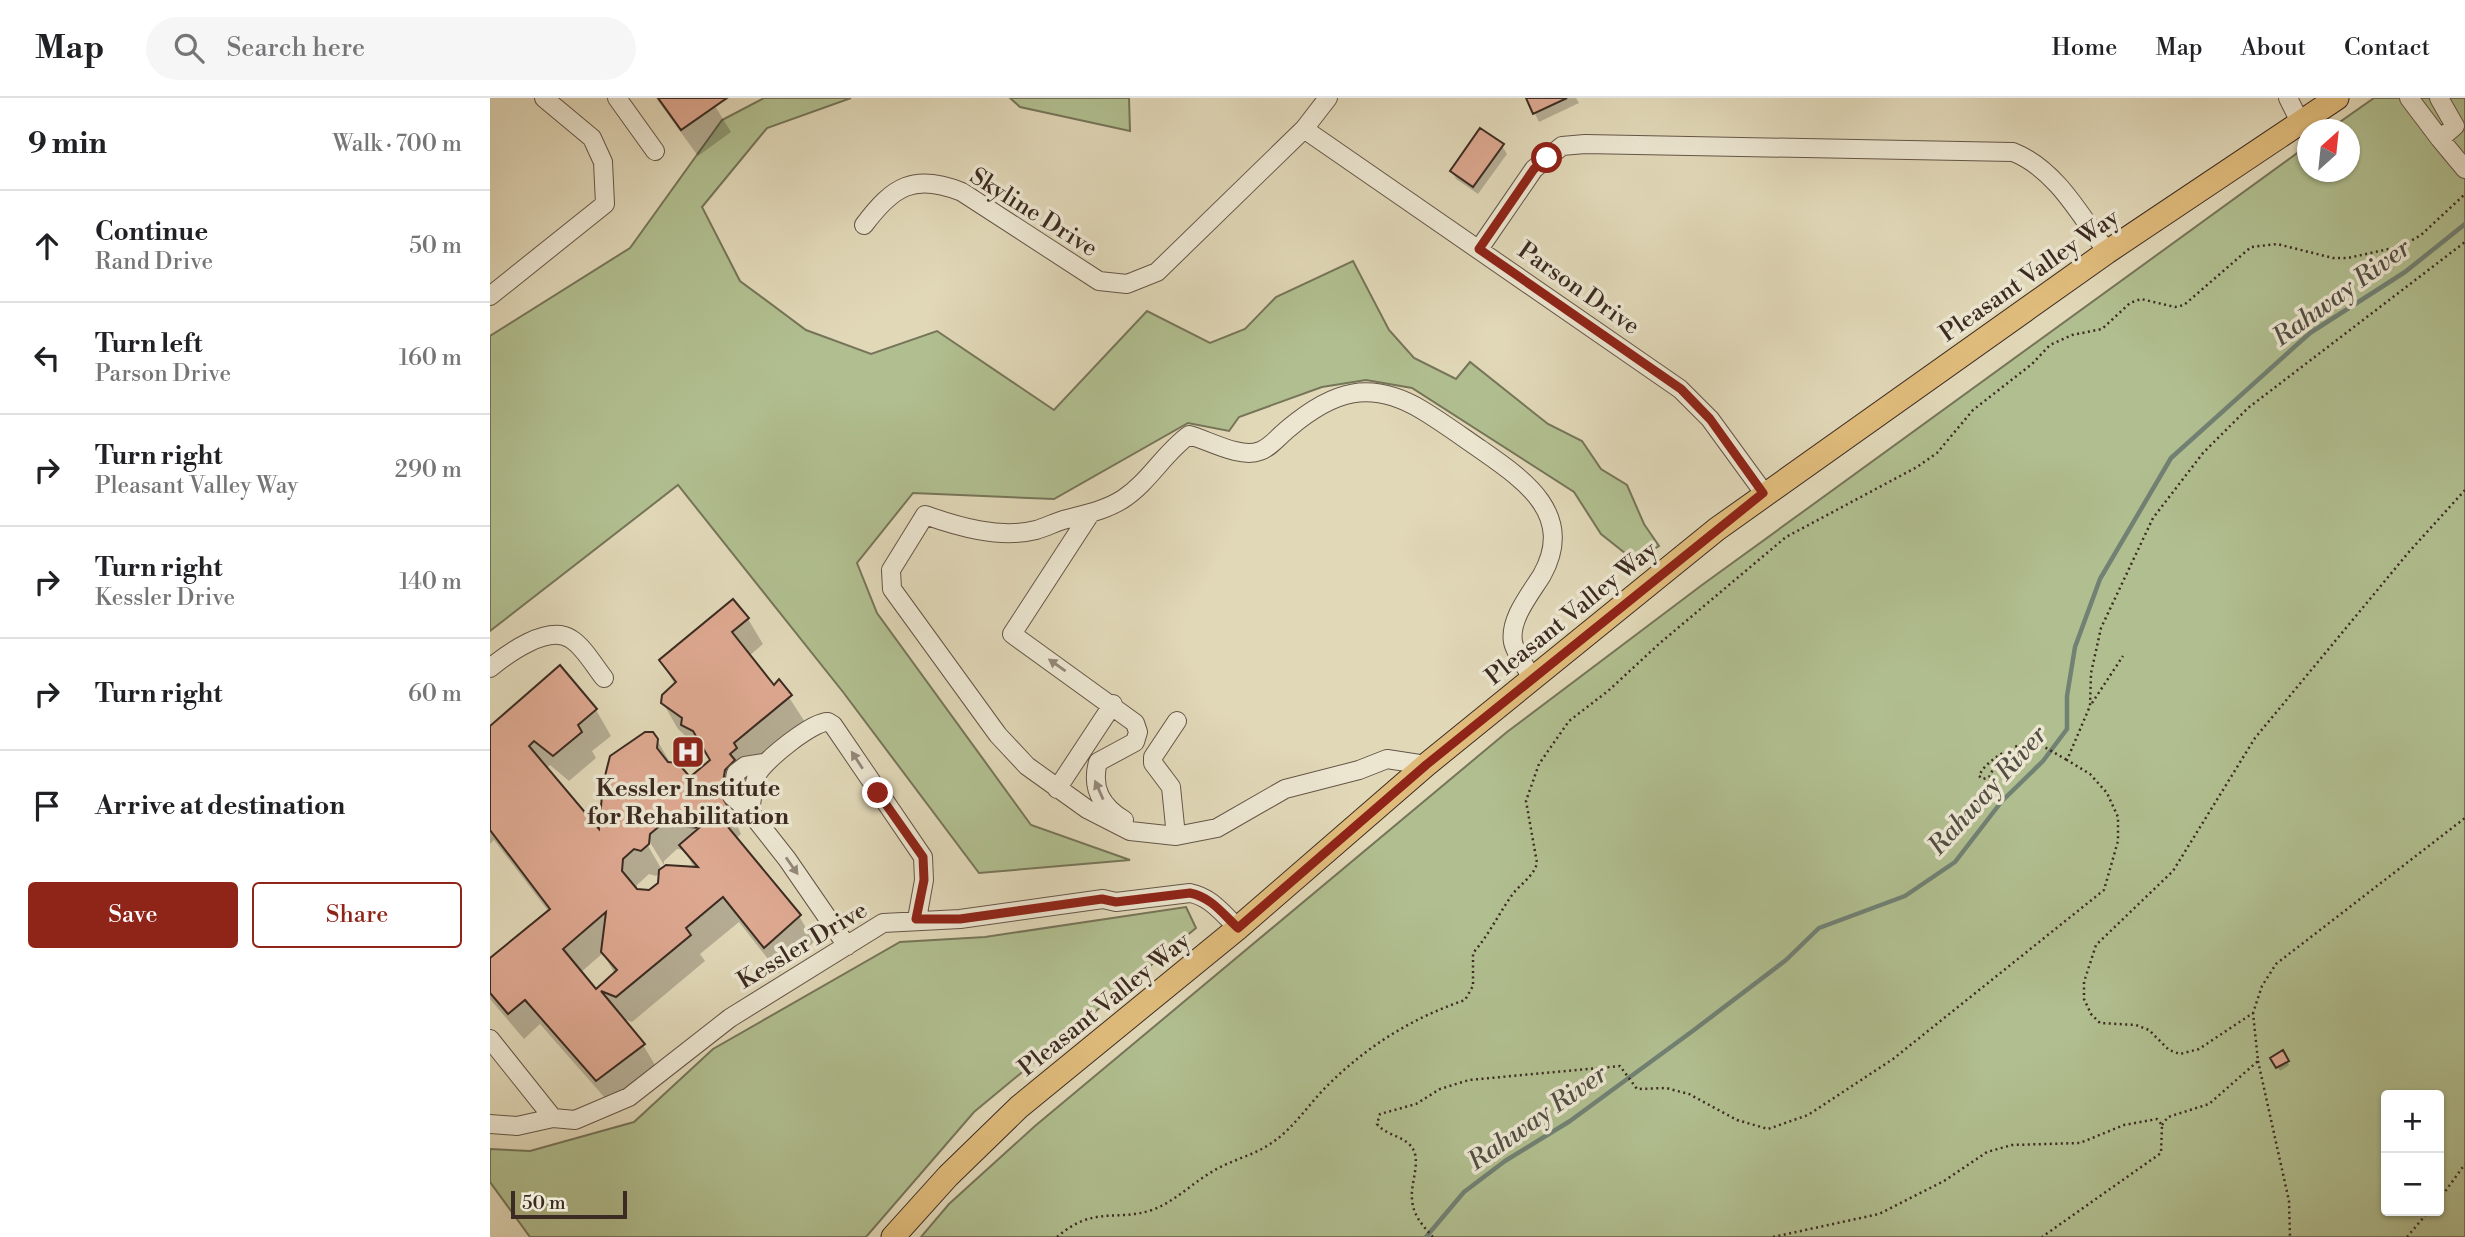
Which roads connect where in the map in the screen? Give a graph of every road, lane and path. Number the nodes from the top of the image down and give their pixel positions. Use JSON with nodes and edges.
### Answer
{"nodes":[{"id":1,"x":544,"y":98,"type":"edge"},
{"id":2,"x":617,"y":98,"type":"edge"},
{"id":3,"x":1328,"y":98,"type":"edge"},
{"id":4,"x":2288,"y":98,"type":"edge"},
{"id":5,"x":2337,"y":98,"type":"edge"},
{"id":6,"x":2409,"y":98,"type":"edge"},
{"id":7,"x":2440,"y":98,"type":"edge"},
{"id":8,"x":2298,"y":119,"type":"edge"},
{"id":9,"x":2308,"y":119,"type":"edge"},
{"id":10,"x":2297,"y":127,"type":"edge"},
{"id":11,"x":1304,"y":129,"type":"junction"},
{"id":12,"x":2440,"y":139,"type":"junction"},
{"id":13,"x":655,"y":151,"type":"dead end"},
{"id":14,"x":2465,"y":169,"type":"edge"},
{"id":15,"x":2465,"y":194,"type":"edge"},
{"id":16,"x":864,"y":225,"type":"dead end"},
{"id":17,"x":2465,"y":242,"type":"edge"},
{"id":18,"x":1479,"y":249,"type":"junction"},
{"id":19,"x":2108,"y":252,"type":"junction"},
{"id":20,"x":490,"y":296,"type":"edge"},
{"id":21,"x":2465,"y":491,"type":"edge"},
{"id":22,"x":1763,"y":493,"type":"junction"},
{"id":23,"x":1090,"y":514,"type":"junction"},
{"id":24,"x":2123,"y":656,"type":"dead end"},
{"id":25,"x":490,"y":668,"type":"edge"},
{"id":26,"x":604,"y":678,"type":"dead end"},
{"id":27,"x":1533,"y":679,"type":"junction"},
{"id":28,"x":1113,"y":704,"type":"junction"},
{"id":29,"x":2090,"y":706,"type":"junction"},
{"id":30,"x":1177,"y":721,"type":"dead end"},
{"id":31,"x":2000,"y":756,"type":"junction"},
{"id":32,"x":2067,"y":760,"type":"junction"},
{"id":33,"x":1426,"y":765,"type":"junction"},
{"id":34,"x":1057,"y":789,"type":"junction"},
{"id":35,"x":2465,"y":818,"type":"edge"},
{"id":36,"x":1148,"y":835,"type":"junction"},
{"id":37,"x":1176,"y":836,"type":"junction"},
{"id":38,"x":916,"y":919,"type":"junction"},
{"id":39,"x":1238,"y":928,"type":"junction"},
{"id":40,"x":847,"y":946,"type":"junction"},
{"id":41,"x":2253,"y":1013,"type":"junction"},
{"id":42,"x":490,"y":1039,"type":"edge"},
{"id":43,"x":2258,"y":1061,"type":"junction"},
{"id":44,"x":553,"y":1118,"type":"junction"},
{"id":45,"x":490,"y":1124,"type":"edge"},
{"id":46,"x":2162,"y":1125,"type":"junction"},
{"id":47,"x":2465,"y":1164,"type":"edge"},
{"id":48,"x":2444,"y":1193,"type":"edge"},
{"id":49,"x":2425,"y":1216,"type":"edge"},
{"id":50,"x":893,"y":1237,"type":"edge"},
{"id":51,"x":1057,"y":1237,"type":"edge"},
{"id":52,"x":1433,"y":1237,"type":"edge"},
{"id":53,"x":1773,"y":1237,"type":"edge"},
{"id":54,"x":2042,"y":1237,"type":"edge"},
{"id":55,"x":2290,"y":1237,"type":"edge"},
{"id":56,"x":2407,"y":1237,"type":"edge"}],
"edges":[{"from":1,"to":20,"type":"street"},
{"from":2,"to":13,"type":"street"},
{"from":3,"to":11,"type":"street","name":"Skyline Drive"},
{"from":4,"to":8,"type":"street"},
{"from":5,"to":9,"type":"main road","name":"Pleasant Valley Way"},
{"from":6,"to":12,"type":"street"},
{"from":7,"to":12,"type":"street"},
{"from":10,"to":19,"type":"main road","name":"Pleasant Valley Way"},
{"from":11,"to":16,"type":"street","name":"Skyline Drive"},
{"from":11,"to":18,"type":"street","name":"Parson Drive"},
{"from":12,"to":14,"type":"street"},
{"from":15,"to":51,"type":"path"},
{"from":17,"to":29,"type":"path"},
{"from":18,"to":19,"type":"street"},
{"from":18,"to":22,"type":"street","name":"Parson Drive"},
{"from":19,"to":22,"type":"main road","name":"Pleasant Valley Way"},
{"from":21,"to":41,"type":"path"},
{"from":22,"to":27,"type":"main road","name":"Pleasant Valley Way"},
{"from":23,"to":27,"type":"street"},
{"from":28,"to":23,"type":"street","one_way":true},
{"from":23,"to":34,"type":"street"},
{"from":24,"to":29,"type":"path"},
{"from":25,"to":26,"type":"street"},
{"from":27,"to":33,"type":"main road","name":"Pleasant Valley Way"},
{"from":28,"to":34,"type":"street"},
{"from":36,"to":28,"type":"street","one_way":true},
{"from":29,"to":32,"type":"path"},
{"from":30,"to":37,"type":"street"},
{"from":31,"to":31,"type":"path"},
{"from":31,"to":32,"type":"path"},
{"from":32,"to":52,"type":"path"},
{"from":33,"to":37,"type":"street"},
{"from":33,"to":39,"type":"main road","name":"Pleasant Valley Way"},
{"from":34,"to":36,"type":"street"},
{"from":35,"to":41,"type":"path"},
{"from":36,"to":37,"type":"street"},
{"from":38,"to":39,"type":"street","name":"Kessler Drive"},
{"from":38,"to":40,"type":"street","name":"Kessler Drive"},
{"from":38,"to":40,"type":"street","one_way":true},
{"from":39,"to":50,"type":"main road","name":"Pleasant Valley Way"},
{"from":40,"to":44,"type":"street","name":"Kessler Drive"},
{"from":41,"to":43,"type":"path"},
{"from":42,"to":44,"type":"street"},
{"from":43,"to":46,"type":"path"},
{"from":43,"to":55,"type":"path"},
{"from":44,"to":45,"type":"street","name":"Kessler Drive"},
{"from":46,"to":53,"type":"path"},
{"from":46,"to":54,"type":"path"},
{"from":47,"to":48,"type":"path"},
{"from":49,"to":56,"type":"path"}]}
